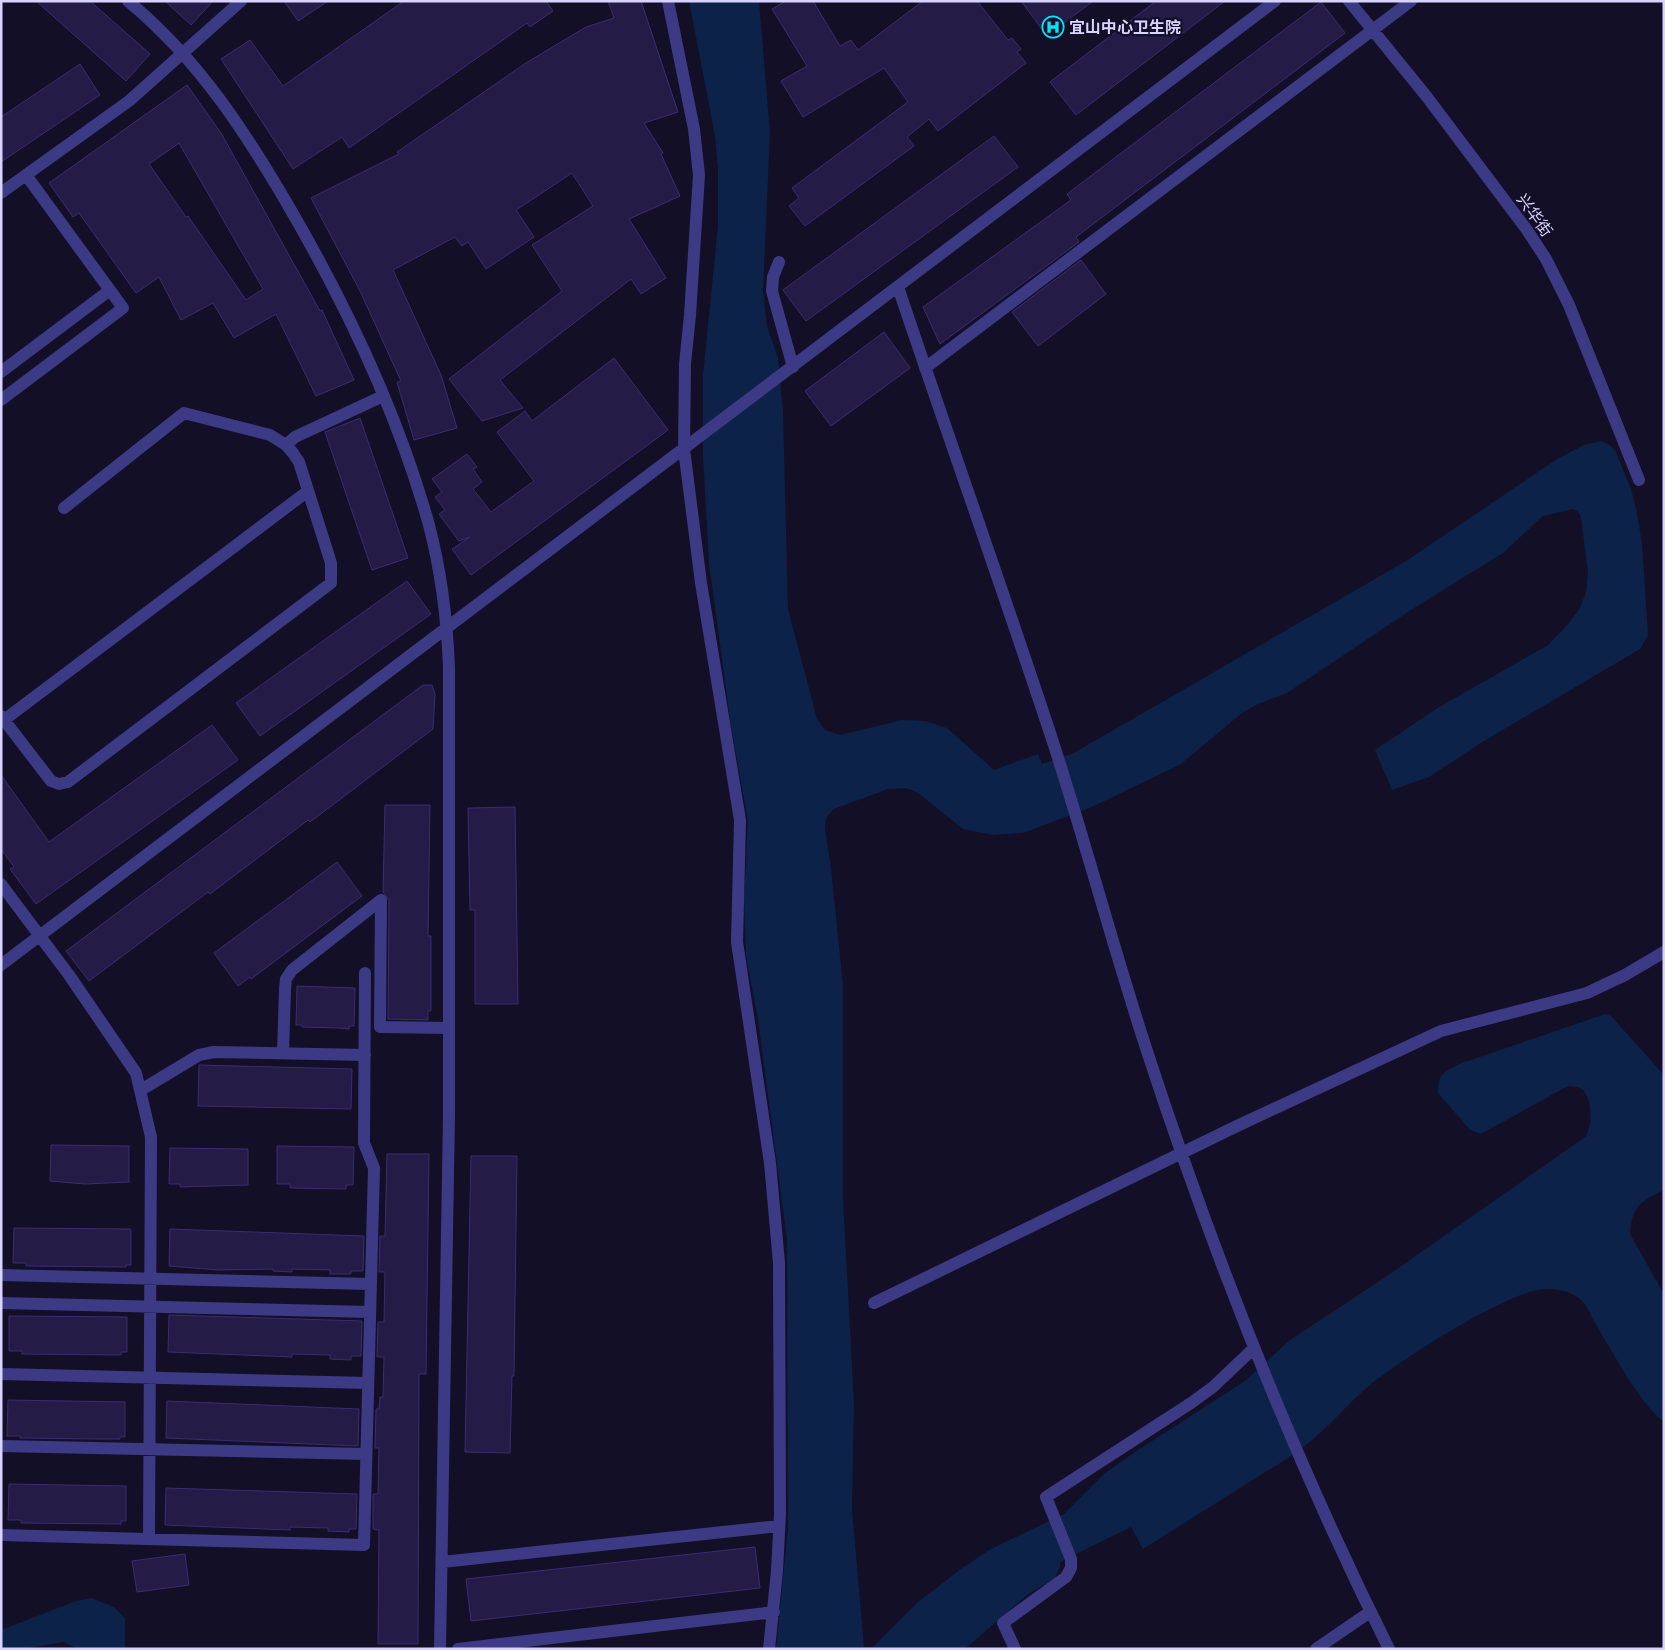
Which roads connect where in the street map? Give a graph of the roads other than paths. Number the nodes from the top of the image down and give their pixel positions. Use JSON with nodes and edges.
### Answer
{"nodes":[{"id":1,"x":128,"y":1,"type":"edge"},
{"id":2,"x":241,"y":1,"type":"edge"},
{"id":3,"x":668,"y":1,"type":"edge"},
{"id":4,"x":1275,"y":1,"type":"edge"},
{"id":5,"x":1349,"y":1,"type":"edge"},
{"id":6,"x":1411,"y":1,"type":"edge"},
{"id":7,"x":1372,"y":31,"type":"junction"},
{"id":8,"x":183,"y":54,"type":"junction"},
{"id":9,"x":26,"y":175,"type":"junction"},
{"id":10,"x":1,"y":193,"type":"edge"},
{"id":11,"x":779,"y":262,"type":"dead end"},
{"id":12,"x":898,"y":287,"type":"junction"},
{"id":13,"x":110,"y":290,"type":"junction"},
{"id":14,"x":926,"y":368,"type":"junction"},
{"id":15,"x":788,"y":371,"type":"junction"},
{"id":16,"x":1,"y":372,"type":"edge"},
{"id":17,"x":382,"y":396,"type":"junction"},
{"id":18,"x":1,"y":400,"type":"edge"},
{"id":19,"x":286,"y":445,"type":"junction"},
{"id":20,"x":684,"y":449,"type":"junction"},
{"id":21,"x":1639,"y":480,"type":"dead end"},
{"id":22,"x":308,"y":492,"type":"junction"},
{"id":23,"x":64,"y":508,"type":"dead end"},
{"id":24,"x":447,"y":628,"type":"junction"},
{"id":25,"x":3,"y":718,"type":"edge"},
{"id":26,"x":1,"y":884,"type":"edge"},
{"id":27,"x":40,"y":936,"type":"junction"},
{"id":28,"x":1664,"y":952,"type":"edge"},
{"id":29,"x":1,"y":965,"type":"edge"},
{"id":30,"x":366,"y":973,"type":"dead end"},
{"id":31,"x":449,"y":1028,"type":"junction"},
{"id":32,"x":283,"y":1053,"type":"junction"},
{"id":33,"x":365,"y":1055,"type":"junction"},
{"id":34,"x":141,"y":1090,"type":"junction"},
{"id":35,"x":1182,"y":1152,"type":"junction"},
{"id":36,"x":1,"y":1275,"type":"edge"},
{"id":37,"x":151,"y":1278,"type":"junction"},
{"id":38,"x":371,"y":1284,"type":"junction"},
{"id":39,"x":1,"y":1303,"type":"edge"},
{"id":40,"x":874,"y":1303,"type":"dead end"},
{"id":41,"x":150,"y":1307,"type":"junction"},
{"id":42,"x":370,"y":1312,"type":"junction"},
{"id":43,"x":1254,"y":1348,"type":"junction"},
{"id":44,"x":1,"y":1374,"type":"edge"},
{"id":45,"x":150,"y":1378,"type":"junction"},
{"id":46,"x":368,"y":1383,"type":"junction"},
{"id":47,"x":1,"y":1446,"type":"edge"},
{"id":48,"x":150,"y":1449,"type":"junction"},
{"id":49,"x":366,"y":1454,"type":"junction"},
{"id":50,"x":779,"y":1526,"type":"junction"},
{"id":51,"x":1,"y":1535,"type":"edge"},
{"id":52,"x":149,"y":1539,"type":"junction"},
{"id":53,"x":442,"y":1562,"type":"junction"},
{"id":54,"x":774,"y":1612,"type":"junction"},
{"id":55,"x":1370,"y":1612,"type":"junction"},
{"id":56,"x":440,"y":1649,"type":"edge"},
{"id":57,"x":458,"y":1649,"type":"edge"},
{"id":58,"x":769,"y":1649,"type":"edge"},
{"id":59,"x":1014,"y":1649,"type":"edge"},
{"id":60,"x":1316,"y":1649,"type":"edge"},
{"id":61,"x":1389,"y":1649,"type":"edge"}],
"edges":[{"from":1,"to":8,"type":"street"},
{"from":2,"to":8,"type":"street"},
{"from":3,"to":20,"type":"street"},
{"from":4,"to":12,"type":"street"},
{"from":5,"to":7,"type":"street","name":"兴华街"},
{"from":6,"to":7,"type":"street"},
{"from":7,"to":14,"type":"street"},
{"from":7,"to":21,"type":"street","name":"兴华街"},
{"from":8,"to":9,"type":"street"},
{"from":8,"to":17,"type":"street"},
{"from":9,"to":10,"type":"street"},
{"from":9,"to":13,"type":"street"},
{"from":11,"to":15,"type":"street"},
{"from":12,"to":14,"type":"street"},
{"from":12,"to":15,"type":"street"},
{"from":13,"to":16,"type":"street"},
{"from":13,"to":18,"type":"street"},
{"from":14,"to":35,"type":"street"},
{"from":15,"to":20,"type":"street"},
{"from":17,"to":19,"type":"street"},
{"from":17,"to":24,"type":"street"},
{"from":19,"to":22,"type":"street"},
{"from":19,"to":23,"type":"street"},
{"from":20,"to":24,"type":"street"},
{"from":20,"to":50,"type":"street"},
{"from":22,"to":25,"type":"street"},
{"from":22,"to":25,"type":"street"},
{"from":24,"to":27,"type":"street"},
{"from":24,"to":31,"type":"street"},
{"from":26,"to":27,"type":"street"},
{"from":27,"to":29,"type":"street"},
{"from":27,"to":34,"type":"street"},
{"from":28,"to":35,"type":"street"},
{"from":30,"to":33,"type":"street"},
{"from":31,"to":32,"type":"street"},
{"from":31,"to":53,"type":"street"},
{"from":32,"to":33,"type":"street"},
{"from":32,"to":34,"type":"street"},
{"from":33,"to":38,"type":"street"},
{"from":34,"to":37,"type":"street"},
{"from":35,"to":40,"type":"street"},
{"from":35,"to":43,"type":"street"},
{"from":36,"to":37,"type":"street"},
{"from":37,"to":38,"type":"street"},
{"from":37,"to":41,"type":"street"},
{"from":38,"to":42,"type":"street"},
{"from":39,"to":41,"type":"street"},
{"from":41,"to":42,"type":"street"},
{"from":41,"to":45,"type":"street"},
{"from":42,"to":46,"type":"street"},
{"from":43,"to":55,"type":"street"},
{"from":43,"to":59,"type":"street"},
{"from":44,"to":45,"type":"street"},
{"from":45,"to":46,"type":"street"},
{"from":45,"to":48,"type":"street"},
{"from":46,"to":49,"type":"street"},
{"from":47,"to":48,"type":"street"},
{"from":48,"to":49,"type":"street"},
{"from":48,"to":52,"type":"street"},
{"from":49,"to":52,"type":"street"},
{"from":50,"to":53,"type":"street"},
{"from":50,"to":54,"type":"street"},
{"from":51,"to":52,"type":"street"},
{"from":53,"to":56,"type":"street"},
{"from":54,"to":57,"type":"street"},
{"from":54,"to":58,"type":"street"},
{"from":55,"to":60,"type":"street"},
{"from":55,"to":61,"type":"street"}]}
